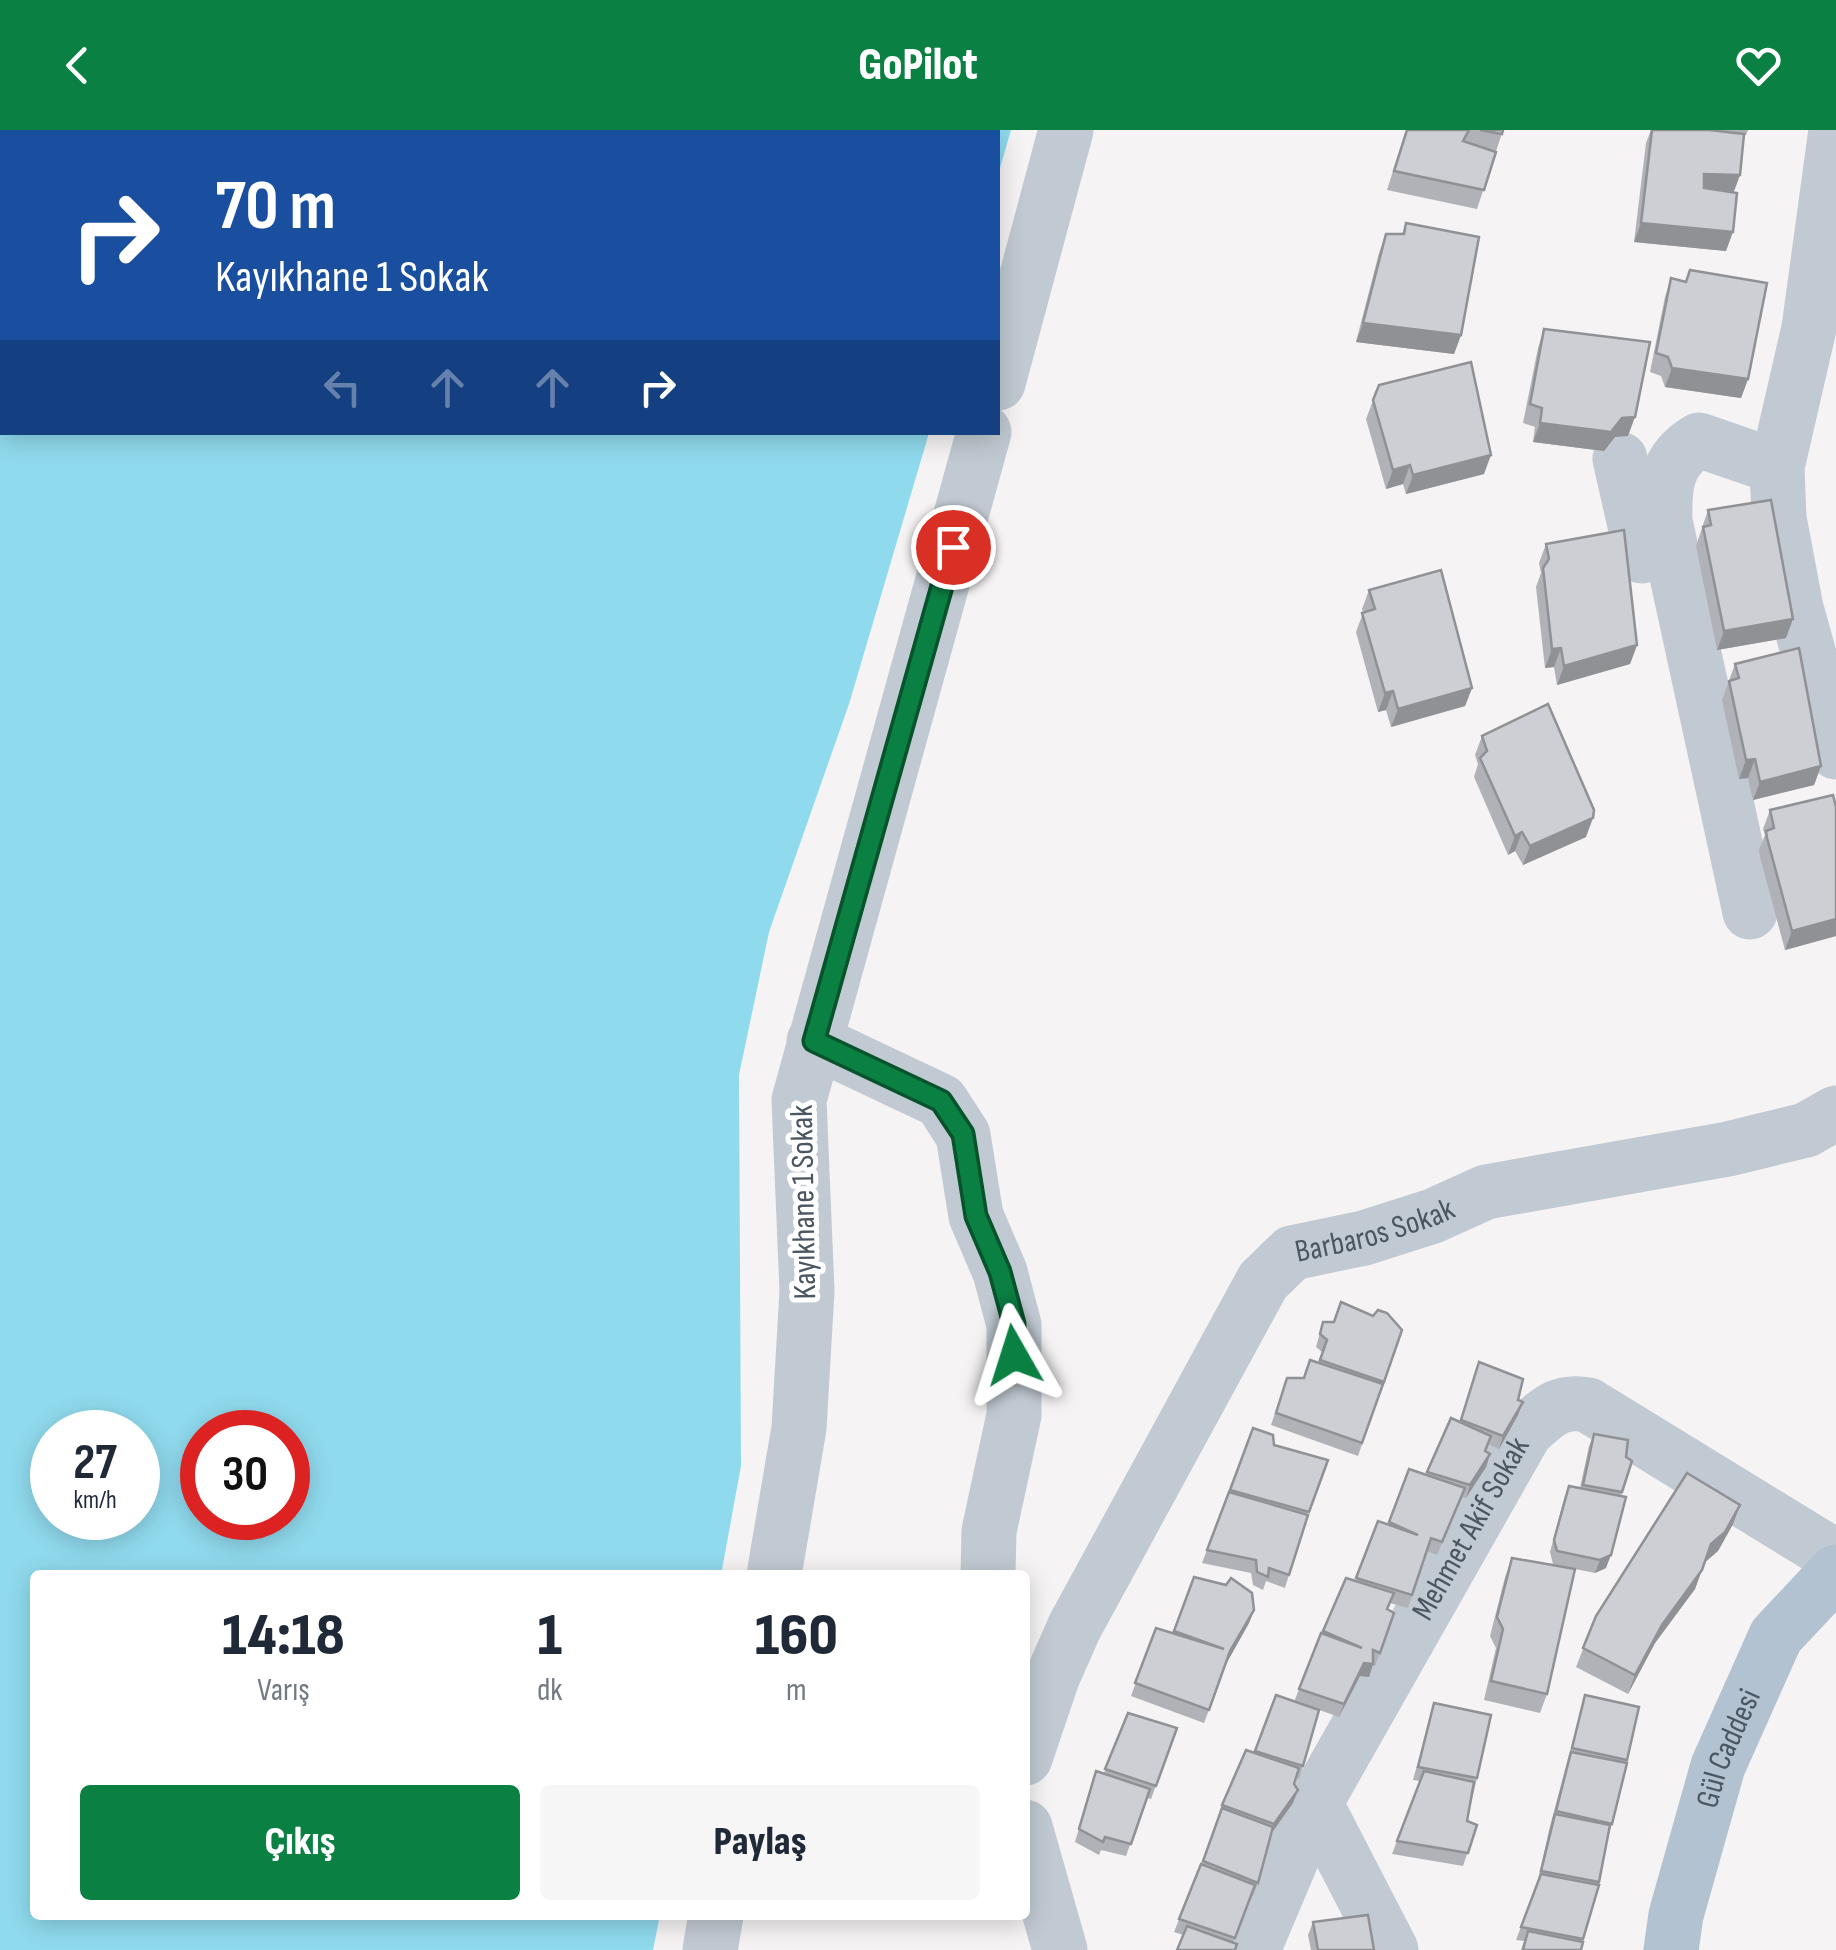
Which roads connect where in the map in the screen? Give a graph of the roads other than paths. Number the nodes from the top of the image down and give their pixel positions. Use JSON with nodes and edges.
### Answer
{"nodes":[{"id":1,"x":1066,"y":130,"type":"edge"},
{"id":2,"x":1836,"y":130,"type":"edge"},
{"id":3,"x":1822,"y":329,"type":"edge"},
{"id":4,"x":1000,"y":376,"type":"edge"},
{"id":5,"x":983,"y":435,"type":"edge"},
{"id":6,"x":1620,"y":459,"type":"dead end"},
{"id":7,"x":1777,"y":467,"type":"junction"},
{"id":8,"x":1693,"y":652,"type":"junction"},
{"id":9,"x":1836,"y":752,"type":"edge"},
{"id":10,"x":1750,"y":912,"type":"dead end"},
{"id":11,"x":814,"y":1041,"type":"junction"},
{"id":12,"x":1836,"y":1113,"type":"edge"},
{"id":13,"x":1836,"y":1558,"type":"edge"},
{"id":14,"x":775,"y":1570,"type":"edge"},
{"id":15,"x":988,"y":1570,"type":"edge"},
{"id":16,"x":1836,"y":1572,"type":"edge"},
{"id":17,"x":1030,"y":1743,"type":"edge"},
{"id":18,"x":1315,"y":1803,"type":"junction"},
{"id":19,"x":1030,"y":1845,"type":"edge"},
{"id":20,"x":715,"y":1920,"type":"edge"},
{"id":21,"x":710,"y":1950,"type":"edge"},
{"id":22,"x":1060,"y":1950,"type":"edge"},
{"id":23,"x":1253,"y":1950,"type":"edge"},
{"id":24,"x":1391,"y":1950,"type":"edge"},
{"id":25,"x":1670,"y":1950,"type":"edge"}],
"edges":[{"from":1,"to":4,"type":"street"},
{"from":2,"to":3,"type":"street"},
{"from":3,"to":7,"type":"street"},
{"from":5,"to":11,"type":"street","name":"Kayıkhane 1 Sokak"},
{"from":6,"to":8,"type":"street"},
{"from":7,"to":8,"type":"street"},
{"from":7,"to":9,"type":"street"},
{"from":8,"to":10,"type":"street"},
{"from":11,"to":14,"type":"street","name":"Kayıkhane 1 Sokak"},
{"from":11,"to":15,"type":"street"},
{"from":12,"to":17,"type":"street","name":"Barbaros Sokak"},
{"from":13,"to":18,"type":"street","name":"Mehmet Akif Sokak"},
{"from":16,"to":25,"type":"main road","name":"Gül Caddesi"},
{"from":18,"to":23,"type":"street","name":"Mehmet Akif Sokak"},
{"from":18,"to":24,"type":"street"},
{"from":19,"to":22,"type":"street"},
{"from":20,"to":21,"type":"street"}]}
